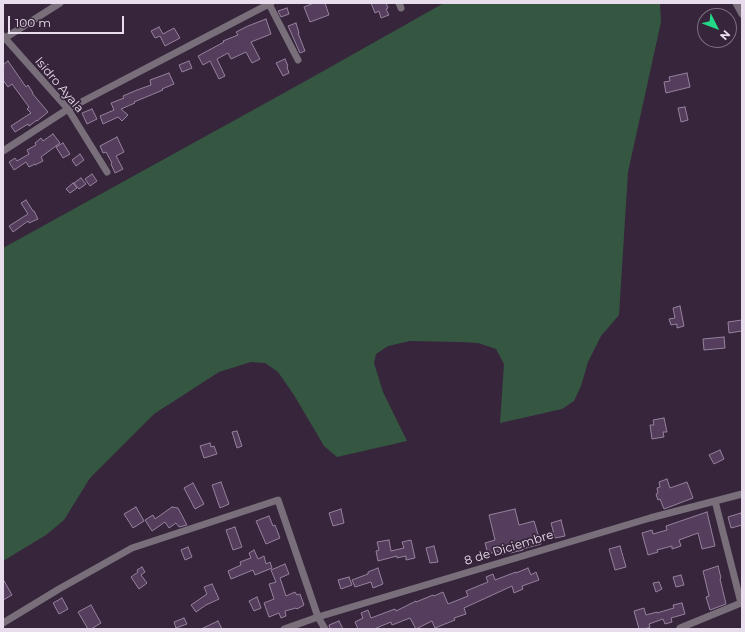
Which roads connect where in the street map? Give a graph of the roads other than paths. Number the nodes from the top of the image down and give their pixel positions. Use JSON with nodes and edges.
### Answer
{"nodes":[{"id":1,"x":60,"y":3,"type":"edge"},
{"id":2,"x":736,"y":3,"type":"edge"},
{"id":3,"x":270,"y":4,"type":"edge"},
{"id":4,"x":742,"y":14,"type":"edge"},
{"id":5,"x":4,"y":37,"type":"edge"},
{"id":6,"x":298,"y":60,"type":"dead end"},
{"id":7,"x":68,"y":109,"type":"junction"},
{"id":8,"x":3,"y":151,"type":"edge"},
{"id":9,"x":107,"y":172,"type":"dead end"},
{"id":10,"x":742,"y":494,"type":"edge"},
{"id":11,"x":715,"y":501,"type":"junction"},
{"id":12,"x":318,"y":616,"type":"junction"},
{"id":13,"x":3,"y":622,"type":"edge"},
{"id":14,"x":680,"y":628,"type":"dead end"},
{"id":15,"x":284,"y":629,"type":"edge"},
{"id":16,"x":325,"y":629,"type":"edge"}],
"edges":[{"from":1,"to":5,"type":"street"},
{"from":2,"to":4,"type":"street"},
{"from":3,"to":6,"type":"street"},
{"from":3,"to":7,"type":"street"},
{"from":5,"to":7,"type":"street","name":"Isidro Ayala"},
{"from":7,"to":8,"type":"street"},
{"from":7,"to":9,"type":"street","name":"Isidro Ayala"},
{"from":10,"to":11,"type":"street","name":"8 de Diciembre"},
{"from":11,"to":12,"type":"street","name":"8 de Diciembre"},
{"from":11,"to":14,"type":"street"},
{"from":12,"to":13,"type":"street"},
{"from":12,"to":15,"type":"street","name":"8 de Diciembre"},
{"from":12,"to":16,"type":"street"}]}
